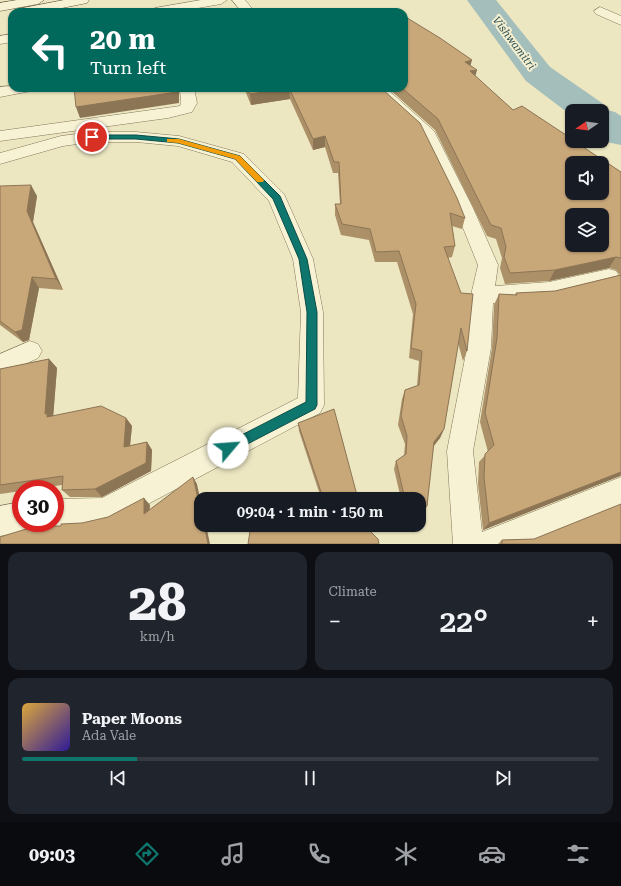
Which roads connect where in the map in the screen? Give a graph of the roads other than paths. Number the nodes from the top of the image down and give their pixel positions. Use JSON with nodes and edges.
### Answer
{"nodes":[{"id":1,"x":38,"y":0,"type":"edge"},
{"id":2,"x":83,"y":0,"type":"edge"},
{"id":3,"x":221,"y":0,"type":"edge"},
{"id":4,"x":238,"y":0,"type":"edge"},
{"id":5,"x":0,"y":7,"type":"edge"},
{"id":6,"x":43,"y":8,"type":"edge"},
{"id":7,"x":177,"y":8,"type":"edge"},
{"id":8,"x":245,"y":8,"type":"edge"},
{"id":9,"x":600,"y":11,"type":"dead end"},
{"id":10,"x":621,"y":21,"type":"edge"},
{"id":11,"x":188,"y":92,"type":"edge"},
{"id":12,"x":382,"y":92,"type":"edge"},
{"id":13,"x":0,"y":136,"type":"edge"},
{"id":14,"x":0,"y":159,"type":"edge"},
{"id":15,"x":610,"y":278,"type":"edge"},
{"id":16,"x":482,"y":295,"type":"junction"},
{"id":17,"x":30,"y":351,"type":"dead end"},
{"id":18,"x":0,"y":365,"type":"edge"},
{"id":19,"x":621,"y":491,"type":"edge"},
{"id":20,"x":64,"y":514,"type":"edge"},
{"id":21,"x":12,"y":518,"type":"edge"},
{"id":22,"x":0,"y":521,"type":"edge"},
{"id":23,"x":468,"y":544,"type":"edge"},
{"id":24,"x":489,"y":544,"type":"edge"}],
"edges":[{"from":1,"to":5,"type":"main road"},
{"from":2,"to":6,"type":"main road"},
{"from":3,"to":7,"type":"street"},
{"from":4,"to":8,"type":"street"},
{"from":9,"to":10,"type":"street"},
{"from":11,"to":13,"type":"street"},
{"from":12,"to":16,"type":"street"},
{"from":14,"to":20,"type":"street"},
{"from":15,"to":16,"type":"street"},
{"from":16,"to":23,"type":"street"},
{"from":17,"to":18,"type":"street"},
{"from":19,"to":24,"type":"street"},
{"from":21,"to":22,"type":"street"}]}
